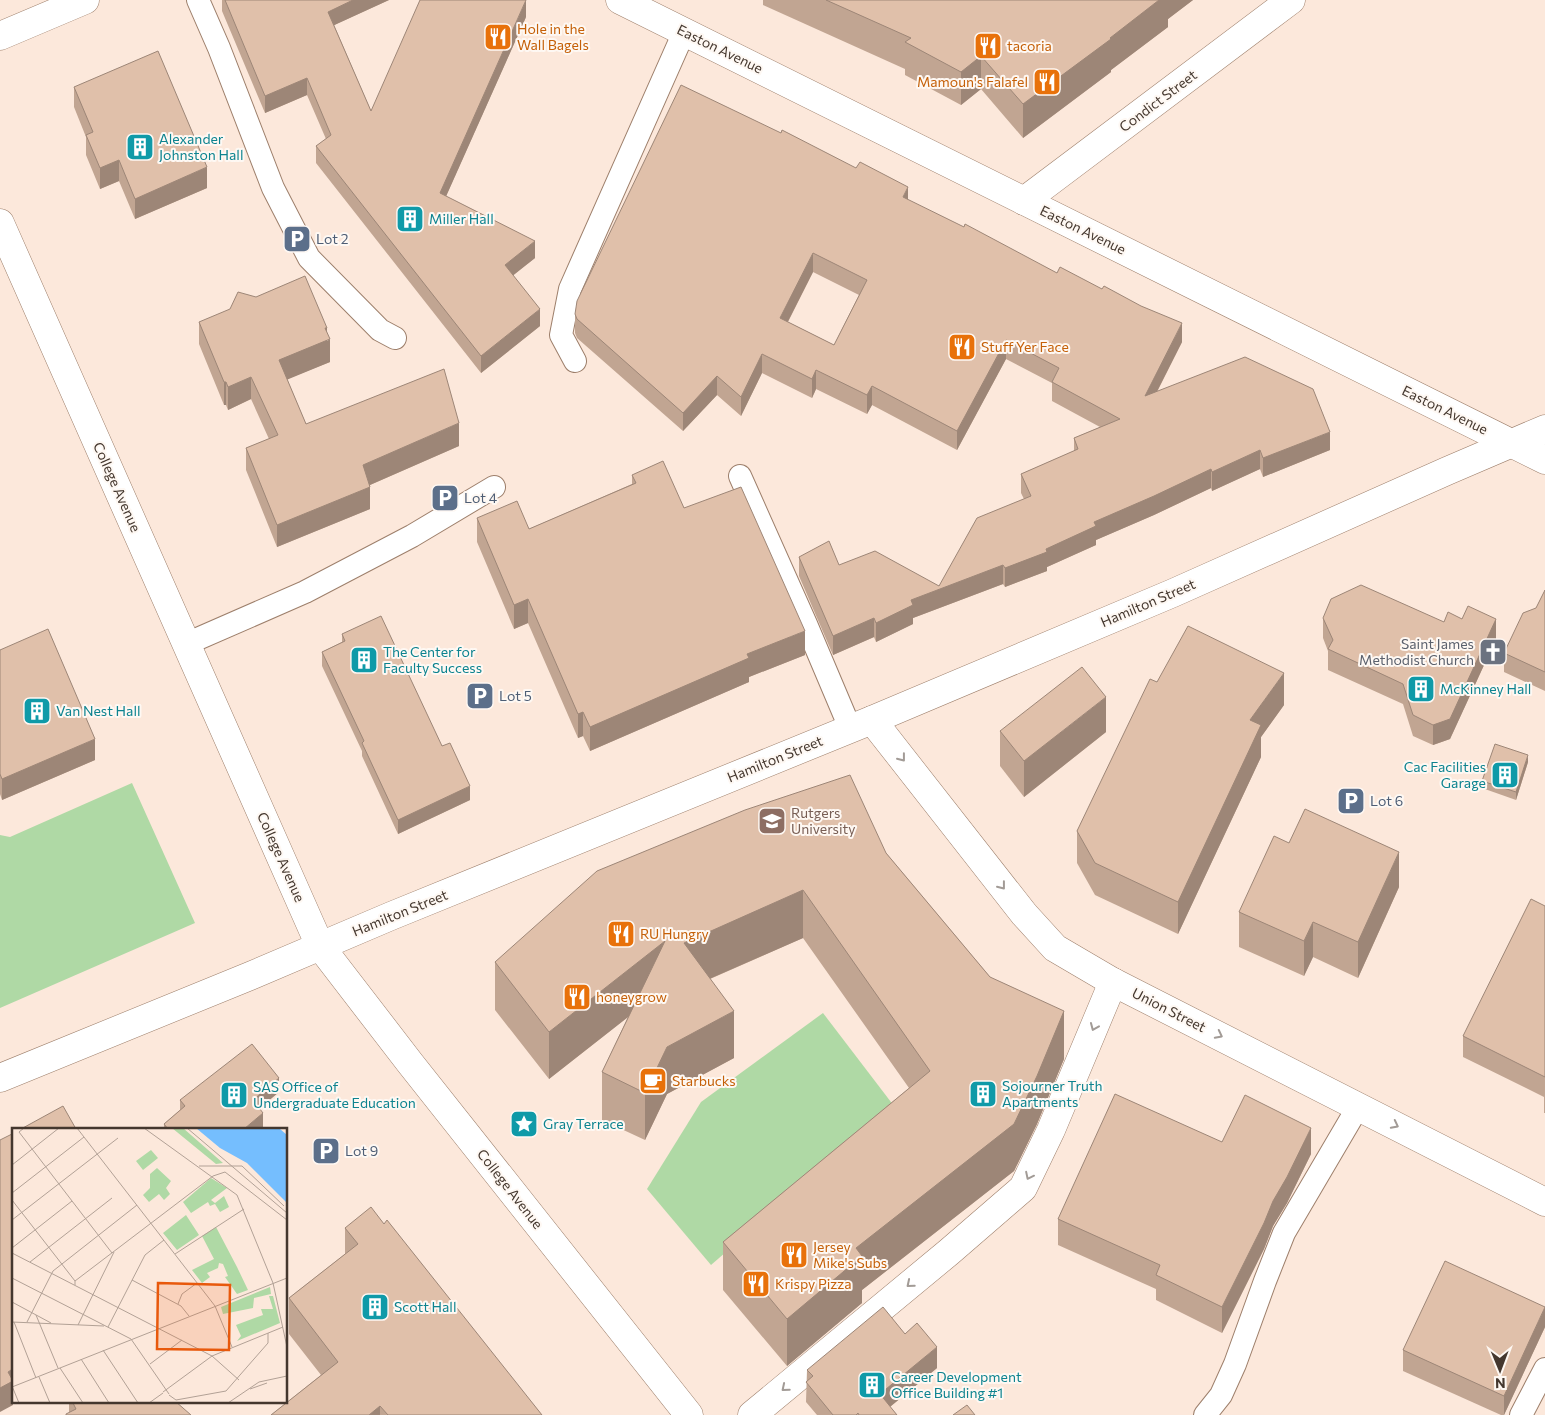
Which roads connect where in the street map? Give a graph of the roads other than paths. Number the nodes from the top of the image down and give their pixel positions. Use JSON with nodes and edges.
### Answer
{"nodes":[{"id":1,"x":85,"y":0,"type":"edge"},
{"id":2,"x":198,"y":0,"type":"edge"},
{"id":3,"x":620,"y":0,"type":"edge"},
{"id":4,"x":1291,"y":0,"type":"edge"},
{"id":5,"x":684,"y":32,"type":"junction"},
{"id":6,"x":0,"y":36,"type":"edge"},
{"id":7,"x":1024,"y":201,"type":"junction"},
{"id":8,"x":0,"y":223,"type":"edge"},
{"id":9,"x":395,"y":338,"type":"dead end"},
{"id":10,"x":575,"y":361,"type":"dead end"},
{"id":11,"x":1545,"y":429,"type":"edge"},
{"id":12,"x":1511,"y":443,"type":"junction"},
{"id":13,"x":1545,"y":460,"type":"edge"},
{"id":14,"x":740,"y":476,"type":"dead end"},
{"id":15,"x":494,"y":488,"type":"dead end"},
{"id":16,"x":186,"y":644,"type":"junction"},
{"id":17,"x":861,"y":724,"type":"junction"},
{"id":18,"x":320,"y":946,"type":"junction"},
{"id":19,"x":1113,"y":982,"type":"junction"},
{"id":20,"x":0,"y":1078,"type":"edge"},
{"id":21,"x":1358,"y":1107,"type":"junction"},
{"id":22,"x":1545,"y":1202,"type":"edge"},
{"id":23,"x":1545,"y":1369,"type":"edge"},
{"id":24,"x":689,"y":1415,"type":"edge"},
{"id":25,"x":752,"y":1415,"type":"edge"},
{"id":26,"x":1205,"y":1415,"type":"edge"},
{"id":27,"x":1521,"y":1415,"type":"edge"}],
"edges":[{"from":1,"to":6,"type":"street"},
{"from":2,"to":9,"type":"lane"},
{"from":3,"to":5,"type":"street","name":"Easton Avenue"},
{"from":4,"to":7,"type":"street","name":"Condict Street"},
{"from":5,"to":7,"type":"street","name":"Easton Avenue"},
{"from":5,"to":10,"type":"lane"},
{"from":7,"to":12,"type":"street","name":"Easton Avenue"},
{"from":8,"to":16,"type":"street","name":"College Avenue"},
{"from":11,"to":12,"type":"street","name":"Hamilton Street"},
{"from":12,"to":13,"type":"street","name":"Easton Avenue"},
{"from":12,"to":17,"type":"street","name":"Hamilton Street"},
{"from":14,"to":17,"type":"lane"},
{"from":15,"to":16,"type":"lane"},
{"from":16,"to":18,"type":"street","name":"College Avenue"},
{"from":17,"to":18,"type":"street","name":"Hamilton Street"},
{"from":17,"to":19,"type":"street","name":"Union Street","one_way":true},
{"from":18,"to":20,"type":"street","name":"Hamilton Street"},
{"from":18,"to":24,"type":"street","name":"College Avenue"},
{"from":19,"to":21,"type":"street","name":"Union Street","one_way":true},
{"from":19,"to":25,"type":"street","one_way":true},
{"from":21,"to":22,"type":"street","name":"Union Street","one_way":true},
{"from":21,"to":26,"type":"lane"},
{"from":23,"to":27,"type":"lane"}]}
